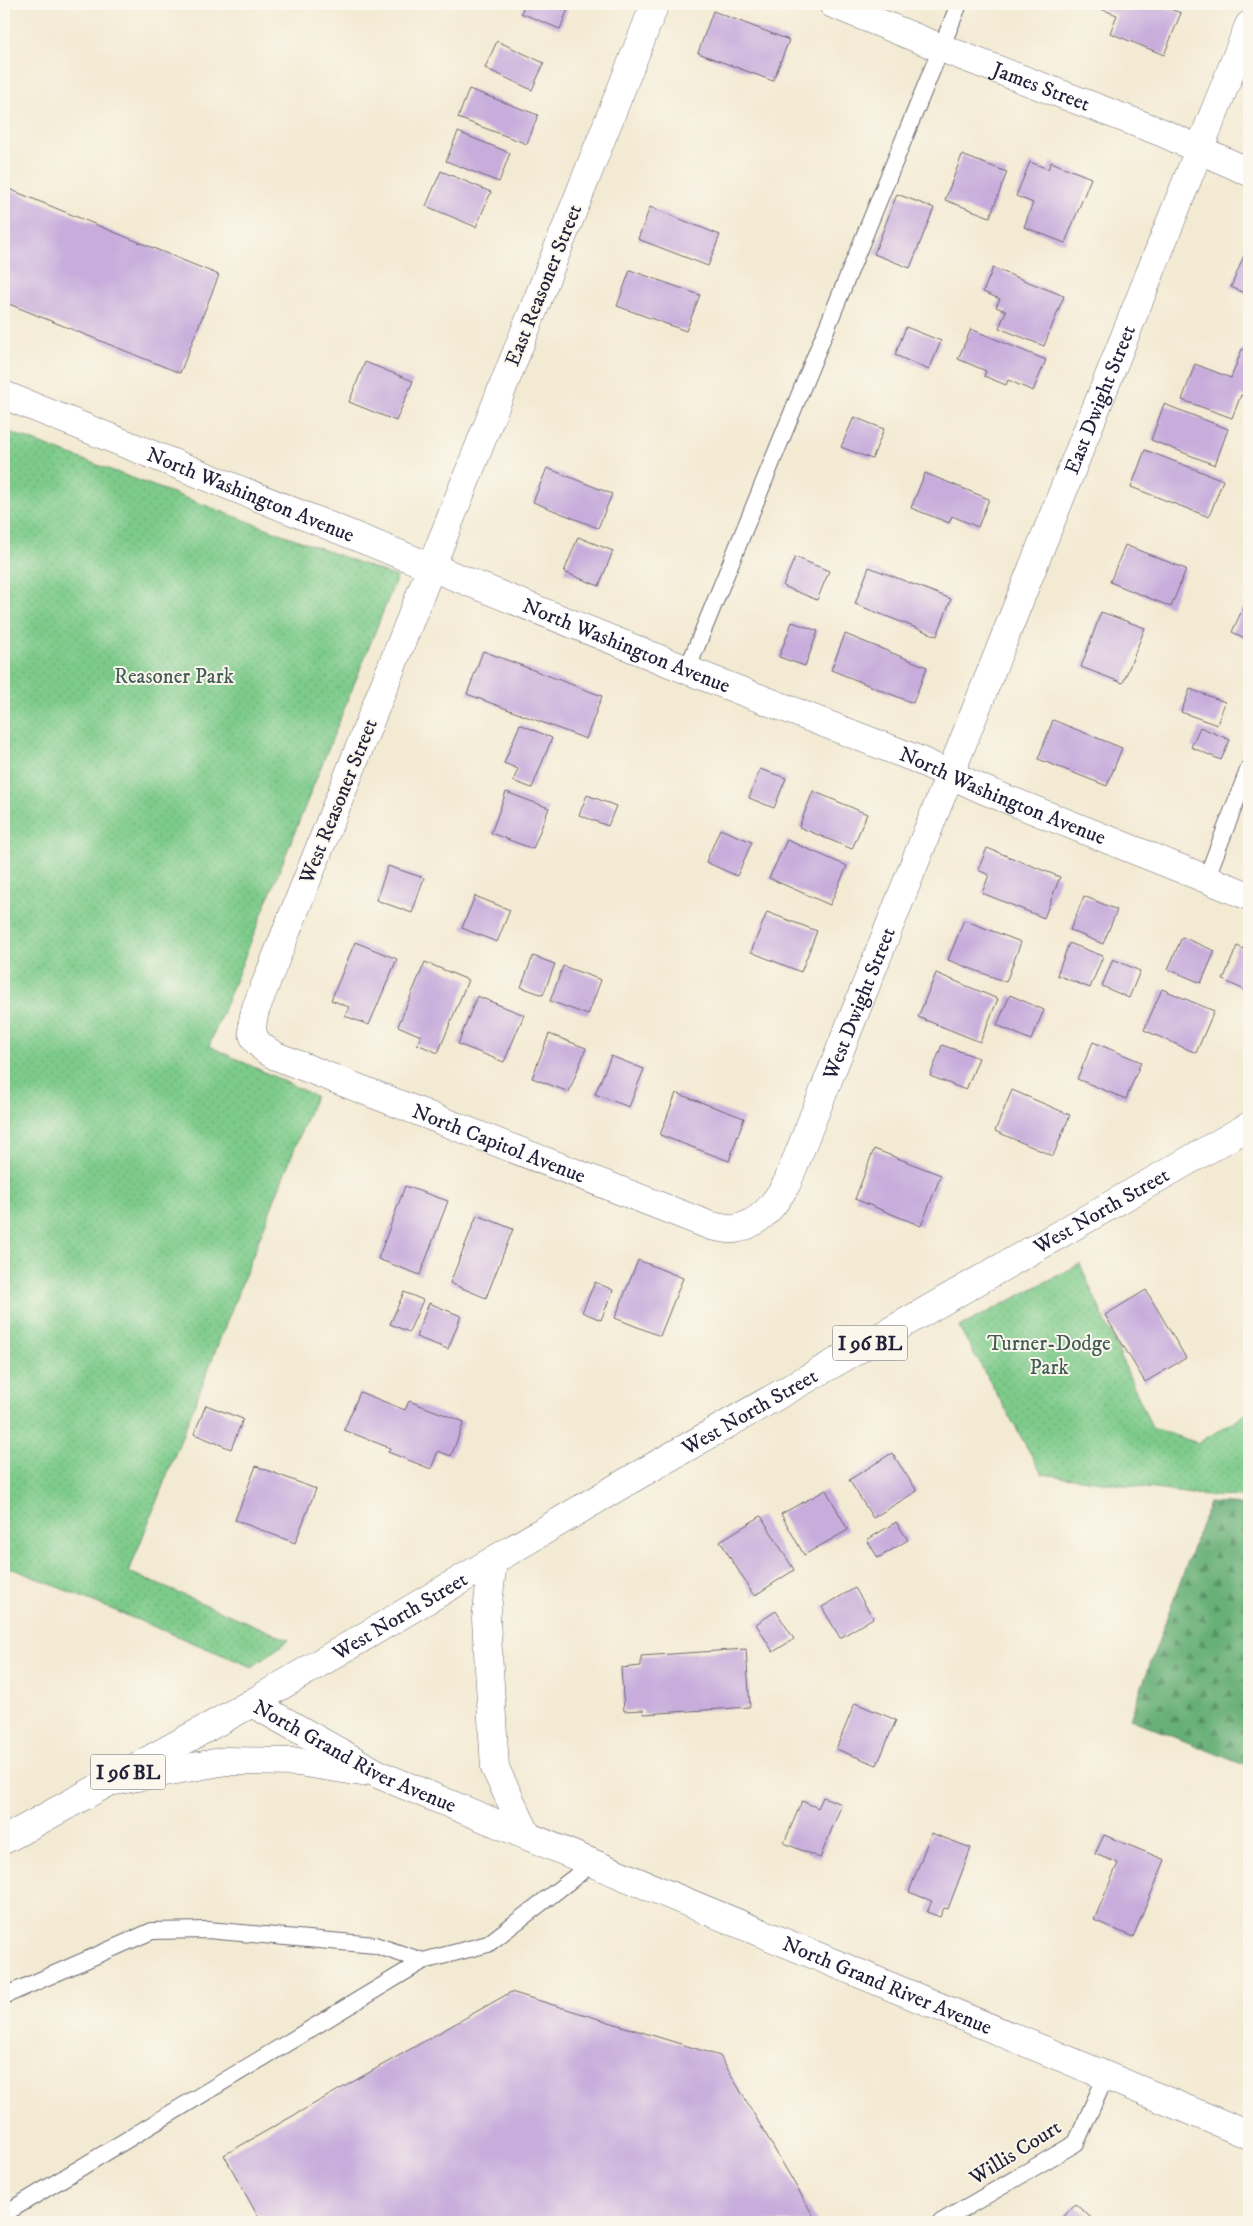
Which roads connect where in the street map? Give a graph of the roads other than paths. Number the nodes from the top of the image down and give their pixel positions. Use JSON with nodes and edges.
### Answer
{"nodes":[{"id":1,"x":655,"y":4,"type":"edge"},
{"id":2,"x":833,"y":4,"type":"edge"},
{"id":3,"x":959,"y":4,"type":"edge"},
{"id":4,"x":1249,"y":25,"type":"edge"},
{"id":5,"x":941,"y":48,"type":"junction"},
{"id":6,"x":1200,"y":149,"type":"junction"},
{"id":7,"x":1249,"y":172,"type":"edge"},
{"id":8,"x":4,"y":396,"type":"edge"},
{"id":9,"x":432,"y":566,"type":"junction"},
{"id":10,"x":687,"y":670,"type":"junction"},
{"id":11,"x":1249,"y":768,"type":"edge"},
{"id":12,"x":950,"y":773,"type":"junction"},
{"id":13,"x":1206,"y":878,"type":"junction"},
{"id":14,"x":1249,"y":896,"type":"edge"},
{"id":15,"x":252,"y":1036,"type":"joint"},
{"id":16,"x":1249,"y":1126,"type":"edge"},
{"id":17,"x":753,"y":1222,"type":"joint"},
{"id":18,"x":493,"y":1562,"type":"junction"},
{"id":19,"x":252,"y":1704,"type":"junction"},
{"id":20,"x":380,"y":1775,"type":"junction"},
{"id":21,"x":109,"y":1782,"type":"junction"},
{"id":22,"x":527,"y":1835,"type":"junction"},
{"id":23,"x":6,"y":1836,"type":"edge"},
{"id":24,"x":593,"y":1863,"type":"junction"},
{"id":25,"x":423,"y":1961,"type":"junction"},
{"id":26,"x":4,"y":1996,"type":"edge"},
{"id":27,"x":1106,"y":2076,"type":"junction"},
{"id":28,"x":1249,"y":2135,"type":"edge"},
{"id":29,"x":4,"y":2214,"type":"edge"},
{"id":30,"x":941,"y":2222,"type":"edge"}],
"edges":[{"from":1,"to":9,"type":"street","name":"East Reasoner Street"},
{"from":2,"to":5,"type":"street","name":"James Street"},
{"from":3,"to":5,"type":"lane"},
{"from":4,"to":6,"type":"street","name":"East Dwight Street"},
{"from":5,"to":6,"type":"street","name":"James Street"},
{"from":5,"to":10,"type":"lane"},
{"from":6,"to":7,"type":"street","name":"James Street"},
{"from":6,"to":12,"type":"street","name":"East Dwight Street"},
{"from":8,"to":9,"type":"street","name":"North Washington Avenue"},
{"from":9,"to":10,"type":"street","name":"North Washington Avenue"},
{"from":9,"to":15,"type":"street","name":"West Reasoner Street"},
{"from":10,"to":12,"type":"street","name":"North Washington Avenue"},
{"from":11,"to":13,"type":"lane"},
{"from":12,"to":13,"type":"street","name":"North Washington Avenue"},
{"from":12,"to":17,"type":"street","name":"West Dwight Street"},
{"from":13,"to":14,"type":"street","name":"North Washington Avenue"},
{"from":15,"to":17,"type":"street","name":"North Capitol Avenue"},
{"from":16,"to":18,"type":"street","name":"West North Street","number":"I 96 BL"},
{"from":18,"to":19,"type":"street","name":"West North Street","number":"I 96 BL"},
{"from":18,"to":22,"type":"street"},
{"from":19,"to":20,"type":"street","name":"North Grand River Avenue"},
{"from":19,"to":21,"type":"street","name":"North Grand River Avenue","number":"I 96 BL"},
{"from":20,"to":21,"type":"street"},
{"from":20,"to":22,"type":"street","name":"North Grand River Avenue"},
{"from":21,"to":23,"type":"street","name":"North Grand River Avenue","number":"I 96 BL"},
{"from":22,"to":24,"type":"street","name":"North Grand River Avenue"},
{"from":24,"to":25,"type":"lane"},
{"from":24,"to":27,"type":"street","name":"North Grand River Avenue"},
{"from":25,"to":26,"type":"lane"},
{"from":25,"to":29,"type":"lane"},
{"from":27,"to":28,"type":"street","name":"North Grand River Avenue"},
{"from":27,"to":30,"type":"lane","name":"Willis Court"}]}
